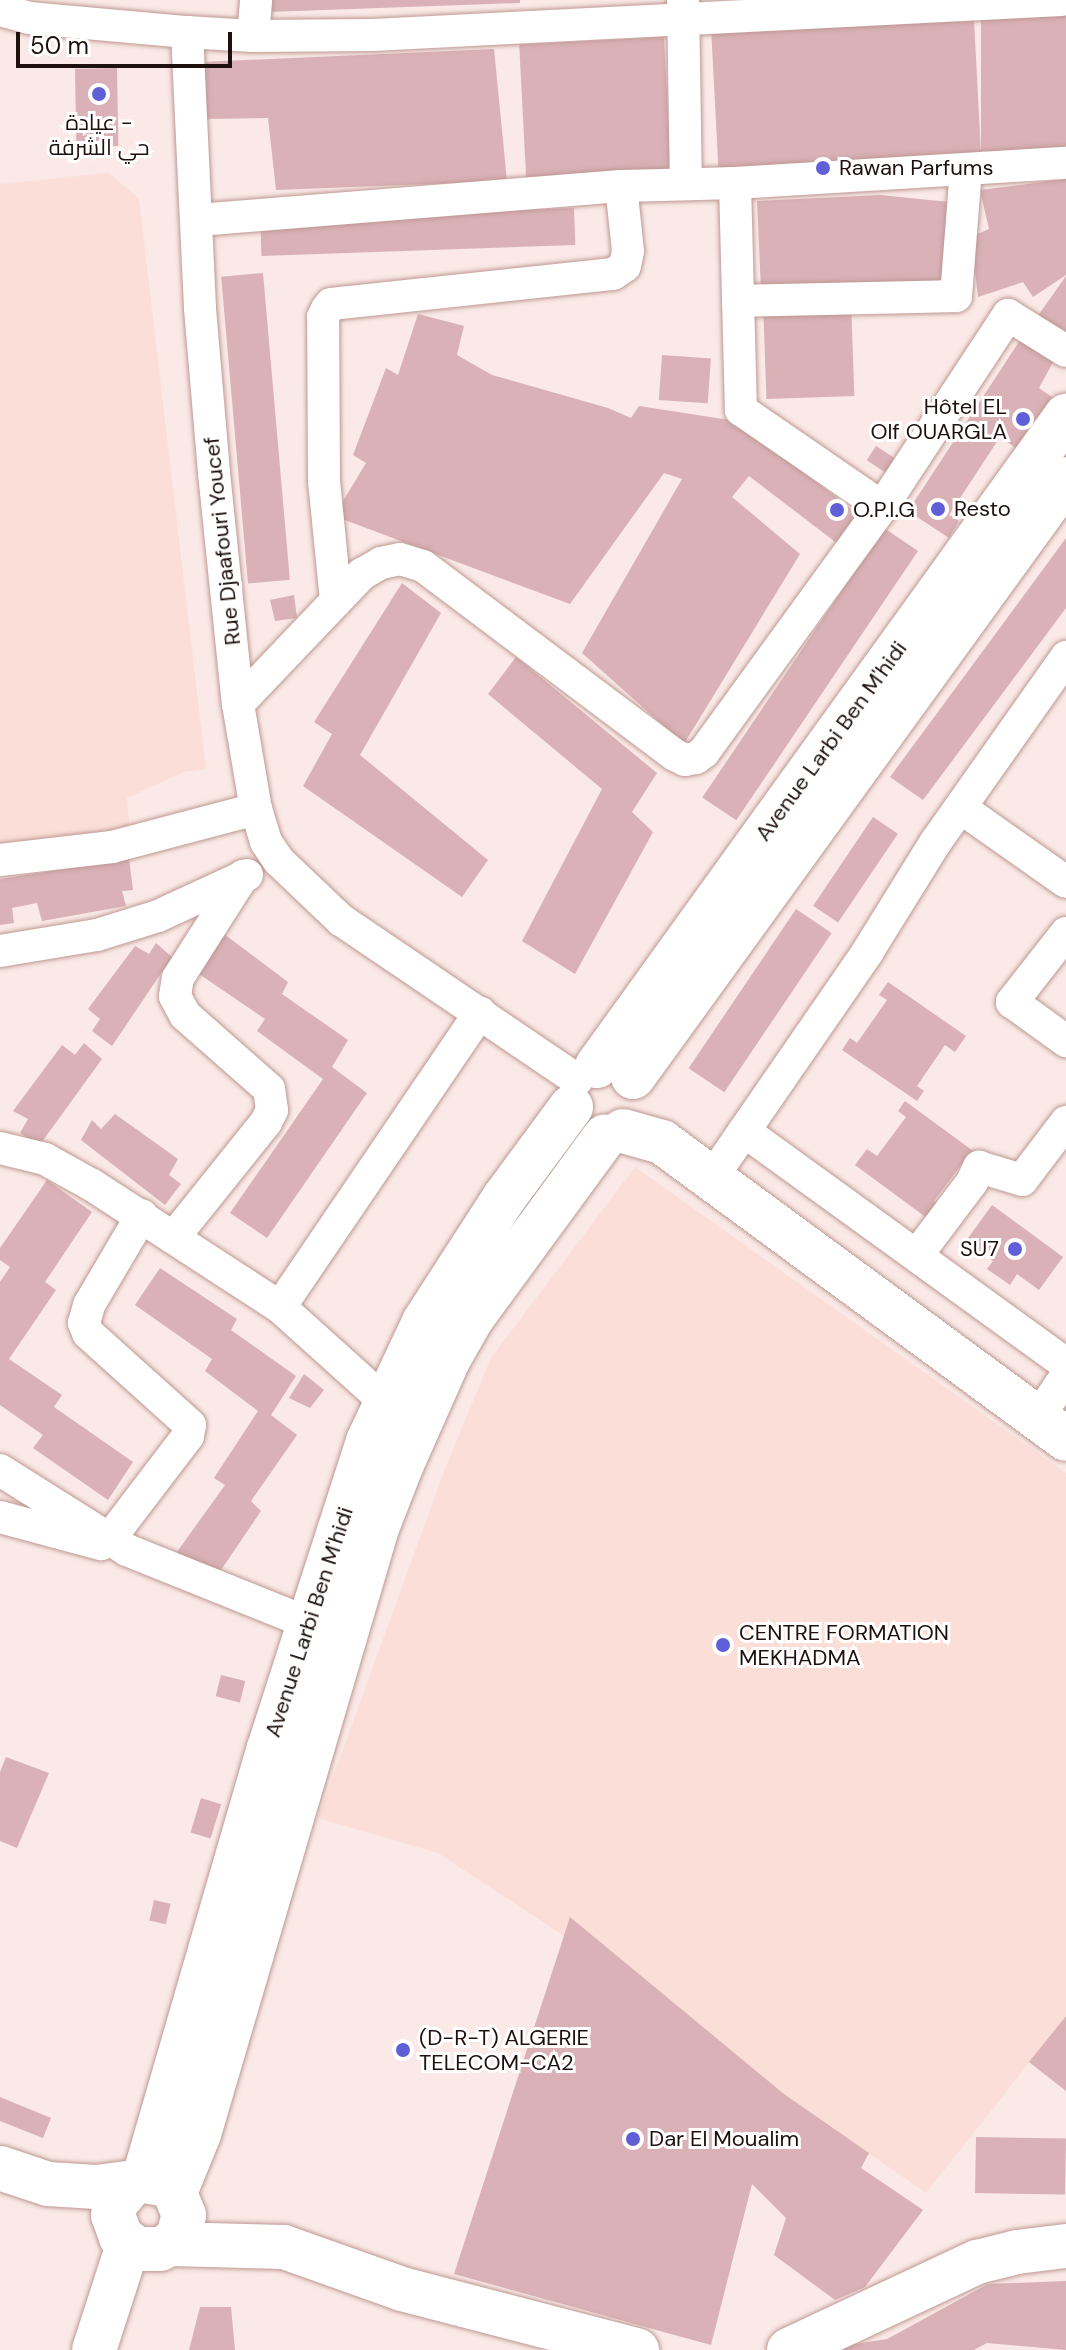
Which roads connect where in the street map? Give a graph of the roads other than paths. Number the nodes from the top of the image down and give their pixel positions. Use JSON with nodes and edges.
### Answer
{"nodes":[{"id":1,"x":256,"y":0,"type":"edge"},
{"id":2,"x":1061,"y":0,"type":"edge"},
{"id":3,"x":682,"y":9,"type":"edge"},
{"id":4,"x":0,"y":10,"type":"edge"},
{"id":5,"x":187,"y":32,"type":"junction"},
{"id":6,"x":253,"y":36,"type":"junction"},
{"id":7,"x":1066,"y":163,"type":"edge"},
{"id":8,"x":966,"y":169,"type":"junction"},
{"id":9,"x":735,"y":183,"type":"junction"},
{"id":10,"x":686,"y":184,"type":"junction"},
{"id":11,"x":621,"y":186,"type":"junction"},
{"id":12,"x":198,"y":220,"type":"junction"},
{"id":13,"x":738,"y":301,"type":"junction"},
{"id":14,"x":1066,"y":351,"type":"edge"},
{"id":15,"x":1066,"y":416,"type":"edge"},
{"id":16,"x":1066,"y":479,"type":"edge"},
{"id":17,"x":882,"y":507,"type":"junction"},
{"id":18,"x":336,"y":601,"type":"junction"},
{"id":19,"x":1060,"y":678,"type":"edge"},
{"id":20,"x":238,"y":704,"type":"junction"},
{"id":21,"x":961,"y":808,"type":"junction"},
{"id":22,"x":256,"y":809,"type":"junction"},
{"id":23,"x":0,"y":860,"type":"edge"},
{"id":24,"x":279,"y":861,"type":"junction"},
{"id":25,"x":243,"y":876,"type":"junction"},
{"id":26,"x":1066,"y":882,"type":"edge"},
{"id":27,"x":1066,"y":933,"type":"edge"},
{"id":28,"x":0,"y":951,"type":"edge"},
{"id":29,"x":480,"y":1013,"type":"junction"},
{"id":30,"x":1066,"y":1041,"type":"edge"},
{"id":31,"x":603,"y":1083,"type":"junction"},
{"id":32,"x":1066,"y":1122,"type":"edge"},
{"id":33,"x":744,"y":1131,"type":"junction"},
{"id":34,"x":630,"y":1136,"type":"junction"},
{"id":35,"x":0,"y":1148,"type":"edge"},
{"id":36,"x":711,"y":1179,"type":"junction"},
{"id":37,"x":142,"y":1215,"type":"junction"},
{"id":38,"x":174,"y":1237,"type":"junction"},
{"id":39,"x":917,"y":1255,"type":"junction"},
{"id":40,"x":280,"y":1307,"type":"junction"},
{"id":41,"x":1066,"y":1364,"type":"edge"},
{"id":42,"x":1066,"y":1376,"type":"edge"},
{"id":43,"x":401,"y":1416,"type":"junction"},
{"id":44,"x":1052,"y":1429,"type":"edge"},
{"id":45,"x":0,"y":1470,"type":"edge"},
{"id":46,"x":0,"y":1517,"type":"edge"},
{"id":47,"x":119,"y":1544,"type":"junction"},
{"id":48,"x":309,"y":1623,"type":"junction"},
{"id":49,"x":0,"y":2168,"type":"edge"},
{"id":50,"x":151,"y":2217,"type":"junction"},
{"id":51,"x":1066,"y":2246,"type":"edge"},
{"id":52,"x":94,"y":2350,"type":"edge"},
{"id":53,"x":122,"y":2350,"type":"edge"},
{"id":54,"x":637,"y":2350,"type":"edge"},
{"id":55,"x":789,"y":2350,"type":"edge"}],
"edges":[{"from":1,"to":6,"type":"street"},
{"from":2,"to":3,"type":"street"},
{"from":3,"to":6,"type":"street"},
{"from":3,"to":10,"type":"street"},
{"from":4,"to":5,"type":"street"},
{"from":5,"to":6,"type":"street"},
{"from":5,"to":12,"type":"street","name":"Rue Djaafouri Youcef"},
{"from":7,"to":8,"type":"street"},
{"from":8,"to":9,"type":"street"},
{"from":8,"to":13,"type":"street"},
{"from":9,"to":10,"type":"street"},
{"from":9,"to":13,"type":"street"},
{"from":10,"to":11,"type":"street"},
{"from":11,"to":12,"type":"street"},
{"from":11,"to":18,"type":"street"},
{"from":12,"to":20,"type":"street","name":"Rue Djaafouri Youcef"},
{"from":13,"to":17,"type":"street"},
{"from":14,"to":17,"type":"street"},
{"from":15,"to":31,"type":"main road","name":"Avenue Larbi Ben M'hidi"},
{"from":16,"to":31,"type":"main road","name":"Avenue Larbi Ben M'hidi"},
{"from":17,"to":18,"type":"street"},
{"from":18,"to":20,"type":"street"},
{"from":19,"to":21,"type":"street"},
{"from":20,"to":22,"type":"street","name":"Rue Djaafouri Youcef"},
{"from":21,"to":26,"type":"street"},
{"from":21,"to":33,"type":"street"},
{"from":22,"to":23,"type":"street"},
{"from":22,"to":24,"type":"street","name":"Rue Djaafouri Youcef"},
{"from":24,"to":25,"type":"street"},
{"from":24,"to":29,"type":"street","name":"Rue Djaafouri Youcef"},
{"from":25,"to":28,"type":"street"},
{"from":25,"to":38,"type":"street"},
{"from":27,"to":30,"type":"street"},
{"from":29,"to":31,"type":"street","name":"Rue Djaafouri Youcef"},
{"from":29,"to":40,"type":"street"},
{"from":31,"to":34,"type":"main road"},
{"from":31,"to":34,"type":"main road"},
{"from":31,"to":43,"type":"main road","name":"Avenue Larbi Ben M'hidi"},
{"from":32,"to":39,"type":"street"},
{"from":33,"to":36,"type":"street"},
{"from":33,"to":39,"type":"street"},
{"from":34,"to":36,"type":"main road"},
{"from":34,"to":43,"type":"main road","name":"Avenue Larbi Ben M'hidi"},
{"from":35,"to":37,"type":"street"},
{"from":36,"to":44,"type":"main road"},
{"from":37,"to":38,"type":"street"},
{"from":37,"to":47,"type":"street"},
{"from":38,"to":40,"type":"street"},
{"from":39,"to":41,"type":"street"},
{"from":40,"to":43,"type":"street"},
{"from":42,"to":44,"type":"street"},
{"from":43,"to":48,"type":"main road","name":"Avenue Larbi Ben M'hidi"},
{"from":43,"to":50,"type":"main road","name":"Avenue Larbi Ben M'hidi"},
{"from":45,"to":47,"type":"street"},
{"from":46,"to":47,"type":"street"},
{"from":47,"to":48,"type":"street"},
{"from":48,"to":50,"type":"main road","name":"Avenue Larbi Ben M'hidi"},
{"from":49,"to":50,"type":"main road"},
{"from":50,"to":52,"type":"main road"},
{"from":50,"to":53,"type":"main road","name":"Avenue Larbi Ben M'hidi"},
{"from":50,"to":54,"type":"main road"},
{"from":51,"to":55,"type":"main road"}]}
